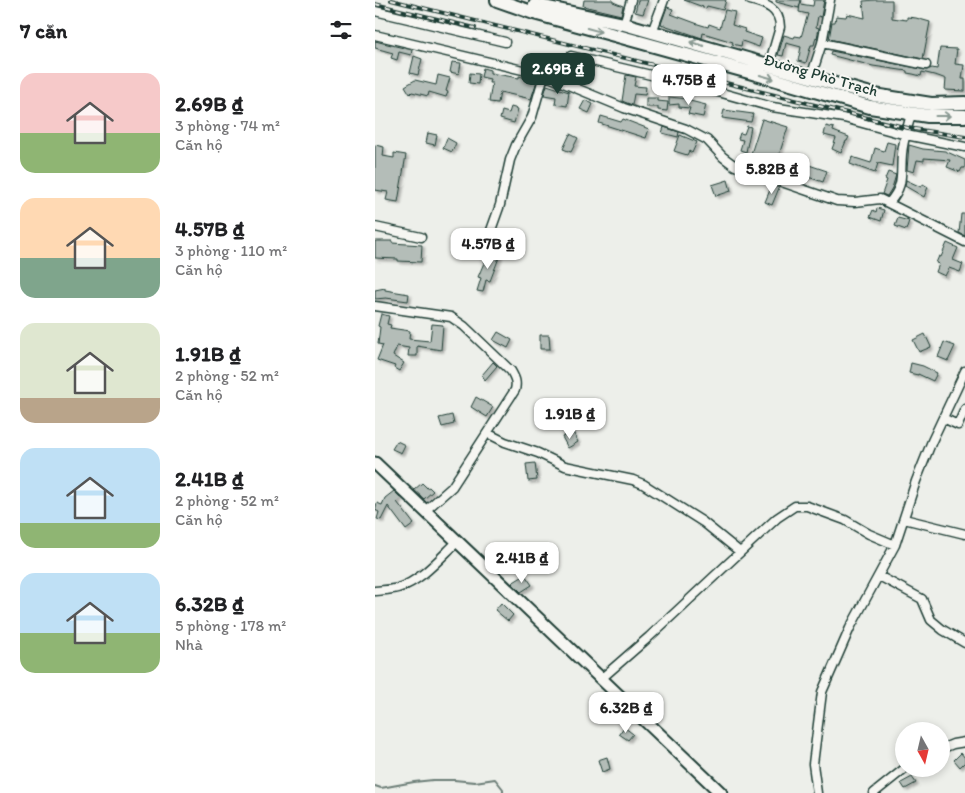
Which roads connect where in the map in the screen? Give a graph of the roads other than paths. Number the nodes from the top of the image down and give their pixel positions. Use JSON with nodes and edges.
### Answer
{"nodes":[{"id":1,"x":497,"y":0,"type":"edge"},
{"id":2,"x":522,"y":0,"type":"edge"},
{"id":3,"x":631,"y":0,"type":"edge"},
{"id":4,"x":664,"y":0,"type":"edge"},
{"id":5,"x":750,"y":0,"type":"edge"},
{"id":6,"x":830,"y":0,"type":"edge"},
{"id":7,"x":535,"y":9,"type":"junction"},
{"id":8,"x":375,"y":11,"type":"edge"},
{"id":9,"x":624,"y":24,"type":"junction"},
{"id":10,"x":652,"y":32,"type":"junction"},
{"id":11,"x":375,"y":35,"type":"edge"},
{"id":12,"x":505,"y":42,"type":"dead end"},
{"id":13,"x":821,"y":43,"type":"junction"},
{"id":14,"x":571,"y":56,"type":"dead end"},
{"id":15,"x":769,"y":65,"type":"junction"},
{"id":16,"x":751,"y":66,"type":"junction"},
{"id":17,"x":926,"y":66,"type":"dead end"},
{"id":18,"x":543,"y":75,"type":"junction"},
{"id":19,"x":811,"y":78,"type":"junction"},
{"id":20,"x":874,"y":95,"type":"junction"},
{"id":21,"x":965,"y":103,"type":"edge"},
{"id":22,"x":870,"y":108,"type":"junction"},
{"id":23,"x":911,"y":114,"type":"junction"},
{"id":24,"x":965,"y":116,"type":"edge"},
{"id":25,"x":906,"y":135,"type":"junction"},
{"id":26,"x":965,"y":147,"type":"edge"},
{"id":27,"x":889,"y":203,"type":"junction"},
{"id":28,"x":375,"y":227,"type":"edge"},
{"id":29,"x":421,"y":237,"type":"dead end"},
{"id":30,"x":965,"y":242,"type":"edge"},
{"id":31,"x":485,"y":247,"type":"dead end"},
{"id":32,"x":375,"y":306,"type":"edge"},
{"id":33,"x":965,"y":371,"type":"edge"},
{"id":34,"x":965,"y":410,"type":"edge"},
{"id":35,"x":943,"y":418,"type":"junction"},
{"id":36,"x":487,"y":433,"type":"junction"},
{"id":37,"x":375,"y":463,"type":"edge"},
{"id":38,"x":425,"y":511,"type":"junction"},
{"id":39,"x":904,"y":519,"type":"junction"},
{"id":40,"x":965,"y":534,"type":"edge"},
{"id":41,"x":457,"y":542,"type":"junction"},
{"id":42,"x":895,"y":545,"type":"junction"},
{"id":43,"x":741,"y":552,"type":"junction"},
{"id":44,"x":879,"y":576,"type":"junction"},
{"id":45,"x":375,"y":591,"type":"edge"},
{"id":46,"x":965,"y":643,"type":"edge"},
{"id":47,"x":602,"y":678,"type":"junction"},
{"id":48,"x":965,"y":742,"type":"edge"},
{"id":49,"x":950,"y":746,"type":"edge"},
{"id":50,"x":895,"y":776,"type":"edge"},
{"id":51,"x":721,"y":793,"type":"edge"},
{"id":52,"x":817,"y":793,"type":"edge"},
{"id":53,"x":874,"y":793,"type":"edge"}],
"edges":[{"from":1,"to":7,"type":"highway","name":"Đường Phò Trạch"},
{"from":2,"to":7,"type":"highway","name":"Đường Phò Trạch"},
{"from":3,"to":9,"type":"street"},
{"from":4,"to":10,"type":"street"},
{"from":5,"to":15,"type":"street"},
{"from":6,"to":13,"type":"street"},
{"from":7,"to":9,"type":"highway","name":"Đường Phò Trạch"},
{"from":7,"to":16,"type":"highway","name":"Đường Phò Trạch","one_way":true},
{"from":8,"to":12,"type":"street"},
{"from":9,"to":10,"type":"highway","name":"Đường Phò Trạch"},
{"from":16,"to":10,"type":"highway","name":"Đường Phò Trạch","one_way":true},
{"from":11,"to":18,"type":"street"},
{"from":13,"to":17,"type":"street"},
{"from":13,"to":19,"type":"street"},
{"from":14,"to":25,"type":"street"},
{"from":15,"to":16,"type":"highway","name":"Đường Phò Trạch"},
{"from":15,"to":19,"type":"highway","name":"Đường Phò Trạch"},
{"from":16,"to":22,"type":"highway","name":"Đường Phò Trạch","one_way":true},
{"from":18,"to":27,"type":"street"},
{"from":18,"to":31,"type":"street"},
{"from":19,"to":20,"type":"highway","name":"Đường Phò Trạch"},
{"from":20,"to":21,"type":"highway","name":"Đường Phò Trạch"},
{"from":20,"to":22,"type":"highway"},
{"from":22,"to":23,"type":"highway","name":"Đường Phò Trạch"},
{"from":23,"to":24,"type":"highway","name":"Đường Phò Trạch","one_way":true},
{"from":23,"to":25,"type":"street"},
{"from":25,"to":26,"type":"street"},
{"from":25,"to":27,"type":"street"},
{"from":27,"to":30,"type":"street"},
{"from":28,"to":29,"type":"street"},
{"from":32,"to":36,"type":"street"},
{"from":33,"to":35,"type":"street"},
{"from":34,"to":35,"type":"street"},
{"from":35,"to":39,"type":"street"},
{"from":36,"to":38,"type":"street"},
{"from":36,"to":43,"type":"street"},
{"from":37,"to":38,"type":"main road"},
{"from":38,"to":41,"type":"main road"},
{"from":39,"to":40,"type":"street"},
{"from":39,"to":42,"type":"street"},
{"from":41,"to":45,"type":"street"},
{"from":41,"to":47,"type":"main road"},
{"from":42,"to":43,"type":"street"},
{"from":42,"to":44,"type":"street"},
{"from":43,"to":47,"type":"street"},
{"from":44,"to":46,"type":"street"},
{"from":44,"to":52,"type":"street"},
{"from":47,"to":51,"type":"main road"},
{"from":48,"to":49,"type":"street"},
{"from":50,"to":53,"type":"street"}]}
